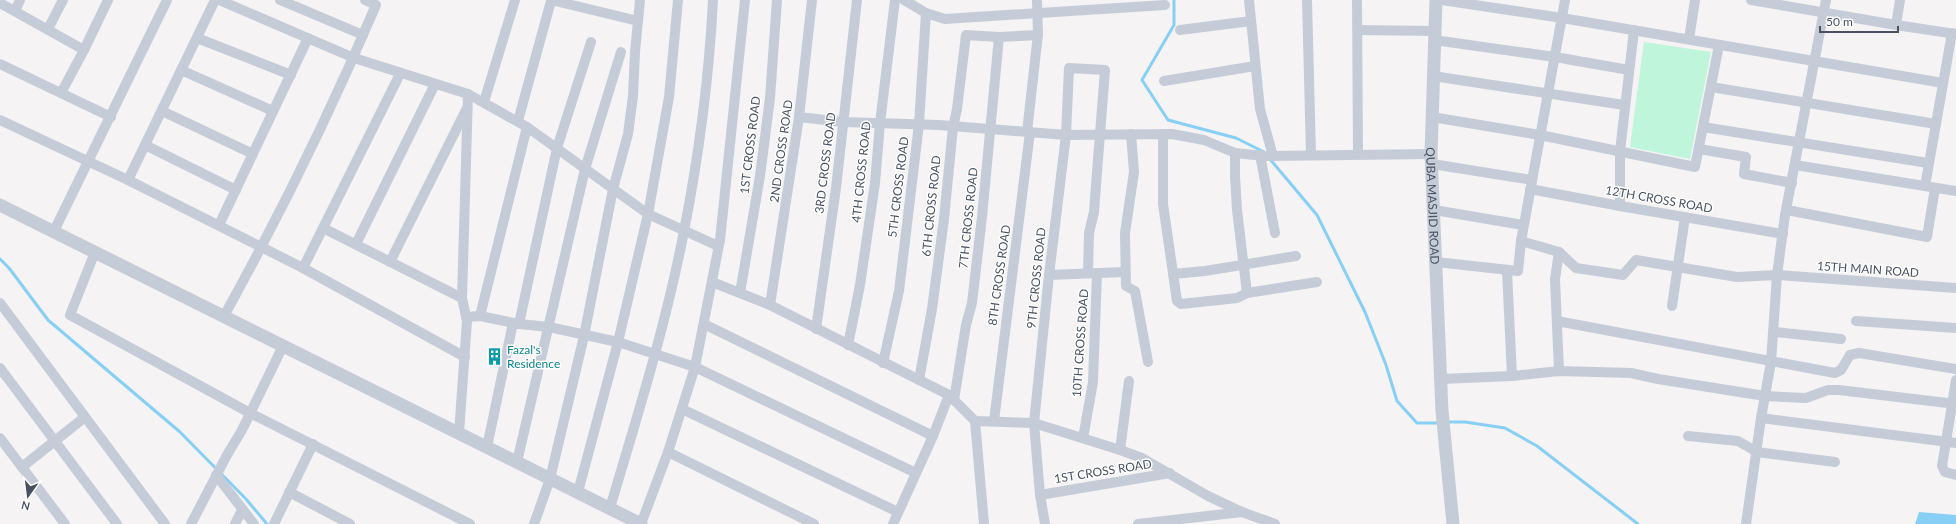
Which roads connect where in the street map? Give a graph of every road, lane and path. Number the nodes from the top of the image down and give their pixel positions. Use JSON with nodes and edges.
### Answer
{"nodes":[{"id":1,"x":20,"y":0,"type":"edge"},
{"id":2,"x":63,"y":0,"type":"edge"},
{"id":3,"x":108,"y":0,"type":"edge"},
{"id":4,"x":168,"y":0,"type":"edge"},
{"id":5,"x":215,"y":0,"type":"edge"},
{"id":6,"x":219,"y":0,"type":"edge"},
{"id":7,"x":280,"y":0,"type":"edge"},
{"id":8,"x":365,"y":0,"type":"edge"},
{"id":9,"x":515,"y":0,"type":"edge"},
{"id":10,"x":640,"y":0,"type":"edge"},
{"id":11,"x":678,"y":0,"type":"edge"},
{"id":12,"x":713,"y":0,"type":"edge"},
{"id":13,"x":745,"y":0,"type":"edge"},
{"id":14,"x":778,"y":0,"type":"edge"},
{"id":15,"x":812,"y":0,"type":"edge"},
{"id":16,"x":857,"y":0,"type":"edge"},
{"id":17,"x":895,"y":0,"type":"edge"},
{"id":18,"x":904,"y":0,"type":"edge"},
{"id":19,"x":1037,"y":0,"type":"edge"},
{"id":20,"x":1249,"y":0,"type":"edge"},
{"id":21,"x":1307,"y":0,"type":"edge"},
{"id":22,"x":1357,"y":0,"type":"edge"},
{"id":23,"x":1436,"y":0,"type":"edge"},
{"id":24,"x":1442,"y":0,"type":"edge"},
{"id":25,"x":1565,"y":0,"type":"edge"},
{"id":26,"x":1695,"y":0,"type":"edge"},
{"id":27,"x":1751,"y":0,"type":"edge"},
{"id":28,"x":1826,"y":0,"type":"edge"},
{"id":29,"x":1900,"y":0,"type":"edge"},
{"id":30,"x":551,"y":1,"type":"edge"},
{"id":31,"x":0,"y":3,"type":"edge"},
{"id":32,"x":237,"y":3,"type":"edge"},
{"id":33,"x":1165,"y":5,"type":"dead end"},
{"id":34,"x":15,"y":11,"type":"junction"},
{"id":35,"x":1824,"y":12,"type":"junction"},
{"id":36,"x":926,"y":13,"type":"junction"},
{"id":37,"x":1038,"y":13,"type":"junction"},
{"id":38,"x":1562,"y":18,"type":"junction"},
{"id":39,"x":638,"y":21,"type":"junction"},
{"id":40,"x":1251,"y":21,"type":"junction"},
{"id":41,"x":1896,"y":26,"type":"junction"},
{"id":42,"x":48,"y":29,"type":"junction"},
{"id":43,"x":1180,"y":30,"type":"dead end"},
{"id":44,"x":1358,"y":30,"type":"junction"},
{"id":45,"x":1634,"y":30,"type":"junction"},
{"id":46,"x":1954,"y":33,"type":"edge"},
{"id":47,"x":363,"y":35,"type":"junction"},
{"id":48,"x":1038,"y":35,"type":"junction"},
{"id":49,"x":1434,"y":35,"type":"junction"},
{"id":50,"x":999,"y":37,"type":"junction"},
{"id":51,"x":197,"y":38,"type":"junction"},
{"id":52,"x":308,"y":38,"type":"junction"},
{"id":53,"x":1689,"y":40,"type":"junction"},
{"id":54,"x":592,"y":42,"type":"dead end"},
{"id":55,"x":1719,"y":44,"type":"junction"},
{"id":56,"x":84,"y":50,"type":"junction"},
{"id":57,"x":621,"y":52,"type":"dead end"},
{"id":58,"x":1555,"y":57,"type":"junction"},
{"id":59,"x":354,"y":58,"type":"junction"},
{"id":60,"x":1813,"y":62,"type":"junction"},
{"id":61,"x":0,"y":64,"type":"edge"},
{"id":62,"x":1255,"y":66,"type":"junction"},
{"id":63,"x":181,"y":70,"type":"junction"},
{"id":64,"x":1629,"y":70,"type":"junction"},
{"id":65,"x":400,"y":74,"type":"junction"},
{"id":66,"x":290,"y":75,"type":"junction"},
{"id":67,"x":1433,"y":76,"type":"junction"},
{"id":68,"x":1164,"y":81,"type":"dead end"},
{"id":69,"x":1943,"y":83,"type":"junction"},
{"id":70,"x":435,"y":84,"type":"junction"},
{"id":71,"x":1711,"y":87,"type":"junction"},
{"id":72,"x":61,"y":92,"type":"junction"},
{"id":73,"x":468,"y":94,"type":"junction"},
{"id":74,"x":1548,"y":95,"type":"junction"},
{"id":75,"x":484,"y":102,"type":"junction"},
{"id":76,"x":1806,"y":102,"type":"junction"},
{"id":77,"x":1624,"y":105,"type":"junction"},
{"id":78,"x":468,"y":106,"type":"junction"},
{"id":79,"x":162,"y":111,"type":"junction"},
{"id":80,"x":273,"y":111,"type":"junction"},
{"id":81,"x":111,"y":117,"type":"junction"},
{"id":82,"x":799,"y":117,"type":"junction"},
{"id":83,"x":1432,"y":117,"type":"junction"},
{"id":84,"x":0,"y":120,"type":"edge"},
{"id":85,"x":843,"y":122,"type":"junction"},
{"id":86,"x":880,"y":123,"type":"junction"},
{"id":87,"x":523,"y":124,"type":"junction"},
{"id":88,"x":919,"y":124,"type":"junction"},
{"id":89,"x":1936,"y":124,"type":"junction"},
{"id":90,"x":953,"y":127,"type":"junction"},
{"id":91,"x":1703,"y":127,"type":"junction"},
{"id":92,"x":990,"y":129,"type":"junction"},
{"id":93,"x":1029,"y":132,"type":"junction"},
{"id":94,"x":1131,"y":134,"type":"junction"},
{"id":95,"x":1163,"y":134,"type":"junction"},
{"id":96,"x":1066,"y":135,"type":"junction"},
{"id":97,"x":1101,"y":135,"type":"junction"},
{"id":98,"x":1540,"y":135,"type":"junction"},
{"id":99,"x":1799,"y":142,"type":"junction"},
{"id":100,"x":145,"y":145,"type":"junction"},
{"id":101,"x":557,"y":148,"type":"junction"},
{"id":102,"x":1699,"y":149,"type":"junction"},
{"id":103,"x":1620,"y":151,"type":"junction"},
{"id":104,"x":1235,"y":153,"type":"junction"},
{"id":105,"x":253,"y":154,"type":"junction"},
{"id":106,"x":1358,"y":154,"type":"junction"},
{"id":107,"x":1267,"y":155,"type":"junction"},
{"id":108,"x":1311,"y":155,"type":"junction"},
{"id":109,"x":1431,"y":159,"type":"junction"},
{"id":110,"x":88,"y":161,"type":"junction"},
{"id":111,"x":1928,"y":163,"type":"junction"},
{"id":112,"x":1795,"y":165,"type":"junction"},
{"id":113,"x":585,"y":169,"type":"junction"},
{"id":114,"x":128,"y":180,"type":"junction"},
{"id":115,"x":1792,"y":183,"type":"junction"},
{"id":116,"x":1531,"y":184,"type":"junction"},
{"id":117,"x":1925,"y":186,"type":"junction"},
{"id":118,"x":1935,"y":188,"type":"junction"},
{"id":119,"x":236,"y":190,"type":"junction"},
{"id":120,"x":613,"y":190,"type":"junction"},
{"id":121,"x":1956,"y":191,"type":"edge"},
{"id":122,"x":0,"y":205,"type":"edge"},
{"id":123,"x":1620,"y":206,"type":"junction"},
{"id":124,"x":1434,"y":210,"type":"junction"},
{"id":125,"x":1788,"y":210,"type":"junction"},
{"id":126,"x":648,"y":214,"type":"junction"},
{"id":127,"x":1685,"y":217,"type":"junction"},
{"id":128,"x":219,"y":225,"type":"junction"},
{"id":129,"x":1523,"y":225,"type":"junction"},
{"id":130,"x":323,"y":228,"type":"junction"},
{"id":131,"x":54,"y":231,"type":"junction"},
{"id":132,"x":684,"y":231,"type":"junction"},
{"id":133,"x":1274,"y":233,"type":"dead end"},
{"id":134,"x":1783,"y":234,"type":"junction"},
{"id":135,"x":1520,"y":241,"type":"junction"},
{"id":136,"x":356,"y":244,"type":"junction"},
{"id":137,"x":718,"y":246,"type":"junction"},
{"id":138,"x":262,"y":247,"type":"junction"},
{"id":139,"x":95,"y":252,"type":"junction"},
{"id":140,"x":1559,"y":252,"type":"junction"},
{"id":141,"x":1296,"y":256,"type":"dead end"},
{"id":142,"x":390,"y":262,"type":"junction"},
{"id":143,"x":1436,"y":262,"type":"junction"},
{"id":144,"x":1242,"y":263,"type":"junction"},
{"id":145,"x":1678,"y":267,"type":"junction"},
{"id":146,"x":303,"y":268,"type":"junction"},
{"id":147,"x":1507,"y":271,"type":"junction"},
{"id":148,"x":1125,"y":272,"type":"junction"},
{"id":149,"x":1092,"y":273,"type":"junction"},
{"id":150,"x":1173,"y":274,"type":"junction"},
{"id":151,"x":1049,"y":275,"type":"junction"},
{"id":152,"x":1777,"y":275,"type":"junction"},
{"id":153,"x":712,"y":282,"type":"junction"},
{"id":154,"x":1318,"y":282,"type":"dead end"},
{"id":155,"x":1956,"y":288,"type":"edge"},
{"id":156,"x":740,"y":293,"type":"junction"},
{"id":157,"x":1247,"y":293,"type":"junction"},
{"id":158,"x":462,"y":298,"type":"junction"},
{"id":159,"x":0,"y":303,"type":"edge"},
{"id":160,"x":770,"y":305,"type":"junction"},
{"id":161,"x":1672,"y":306,"type":"dead end"},
{"id":162,"x":224,"y":316,"type":"junction"},
{"id":163,"x":480,"y":316,"type":"junction"},
{"id":164,"x":466,"y":317,"type":"junction"},
{"id":165,"x":1557,"y":321,"type":"junction"},
{"id":166,"x":1856,"y":321,"type":"dead end"},
{"id":167,"x":516,"y":323,"type":"junction"},
{"id":168,"x":704,"y":324,"type":"junction"},
{"id":169,"x":549,"y":327,"type":"junction"},
{"id":170,"x":1956,"y":328,"type":"edge"},
{"id":171,"x":816,"y":329,"type":"junction"},
{"id":172,"x":1775,"y":332,"type":"junction"},
{"id":173,"x":584,"y":336,"type":"junction"},
{"id":174,"x":1841,"y":338,"type":"dead end"},
{"id":175,"x":618,"y":342,"type":"junction"},
{"id":176,"x":848,"y":345,"type":"junction"},
{"id":177,"x":283,"y":346,"type":"junction"},
{"id":178,"x":655,"y":354,"type":"junction"},
{"id":179,"x":465,"y":357,"type":"junction"},
{"id":180,"x":883,"y":362,"type":"junction"},
{"id":181,"x":1148,"y":362,"type":"dead end"},
{"id":182,"x":1771,"y":362,"type":"junction"},
{"id":183,"x":695,"y":367,"type":"junction"},
{"id":184,"x":0,"y":368,"type":"edge"},
{"id":185,"x":1956,"y":369,"type":"edge"},
{"id":186,"x":1559,"y":371,"type":"junction"},
{"id":187,"x":1512,"y":376,"type":"junction"},
{"id":188,"x":1441,"y":379,"type":"junction"},
{"id":189,"x":919,"y":380,"type":"junction"},
{"id":190,"x":1956,"y":380,"type":"edge"},
{"id":191,"x":1129,"y":381,"type":"dead end"},
{"id":192,"x":1765,"y":396,"type":"junction"},
{"id":193,"x":951,"y":397,"type":"junction"},
{"id":194,"x":1954,"y":404,"type":"edge"},
{"id":195,"x":682,"y":409,"type":"junction"},
{"id":196,"x":250,"y":413,"type":"junction"},
{"id":197,"x":85,"y":417,"type":"junction"},
{"id":198,"x":1761,"y":418,"type":"junction"},
{"id":199,"x":975,"y":420,"type":"junction"},
{"id":200,"x":994,"y":421,"type":"junction"},
{"id":201,"x":1034,"y":423,"type":"junction"},
{"id":202,"x":459,"y":433,"type":"junction"},
{"id":203,"x":933,"y":436,"type":"junction"},
{"id":204,"x":1688,"y":436,"type":"dead end"},
{"id":205,"x":0,"y":438,"type":"edge"},
{"id":206,"x":1084,"y":438,"type":"junction"},
{"id":207,"x":55,"y":441,"type":"junction"},
{"id":208,"x":1951,"y":443,"type":"edge"},
{"id":209,"x":313,"y":444,"type":"junction"},
{"id":210,"x":487,"y":447,"type":"junction"},
{"id":211,"x":1120,"y":450,"type":"junction"},
{"id":212,"x":668,"y":452,"type":"junction"},
{"id":213,"x":1757,"y":452,"type":"junction"},
{"id":214,"x":517,"y":462,"type":"junction"},
{"id":215,"x":1835,"y":462,"type":"dead end"},
{"id":216,"x":22,"y":468,"type":"junction"},
{"id":217,"x":916,"y":473,"type":"junction"},
{"id":218,"x":1170,"y":473,"type":"junction"},
{"id":219,"x":217,"y":474,"type":"junction"},
{"id":220,"x":1956,"y":475,"type":"edge"},
{"id":221,"x":550,"y":479,"type":"junction"},
{"id":222,"x":289,"y":492,"type":"junction"},
{"id":223,"x":578,"y":492,"type":"junction"},
{"id":224,"x":1040,"y":494,"type":"junction"},
{"id":225,"x":610,"y":508,"type":"junction"},
{"id":226,"x":242,"y":510,"type":"junction"},
{"id":227,"x":898,"y":512,"type":"junction"},
{"id":228,"x":1242,"y":512,"type":"junction"},
{"id":229,"x":65,"y":524,"type":"edge"},
{"id":230,"x":117,"y":524,"type":"edge"},
{"id":231,"x":165,"y":524,"type":"edge"},
{"id":232,"x":191,"y":524,"type":"edge"},
{"id":233,"x":235,"y":524,"type":"edge"},
{"id":234,"x":254,"y":524,"type":"edge"},
{"id":235,"x":274,"y":524,"type":"edge"},
{"id":236,"x":350,"y":524,"type":"edge"},
{"id":237,"x":470,"y":524,"type":"edge"},
{"id":238,"x":534,"y":524,"type":"edge"},
{"id":239,"x":641,"y":524,"type":"edge"},
{"id":240,"x":814,"y":524,"type":"edge"},
{"id":241,"x":893,"y":524,"type":"edge"},
{"id":242,"x":984,"y":524,"type":"edge"},
{"id":243,"x":1045,"y":524,"type":"edge"},
{"id":244,"x":1138,"y":524,"type":"edge"},
{"id":245,"x":1276,"y":524,"type":"edge"},
{"id":246,"x":1453,"y":524,"type":"edge"},
{"id":247,"x":1746,"y":524,"type":"edge"}],
"edges":[{"from":1,"to":34,"type":"street"},
{"from":2,"to":42,"type":"street"},
{"from":3,"to":56,"type":"street"},
{"from":4,"to":81,"type":"street"},
{"from":5,"to":51,"type":"street"},
{"from":6,"to":32,"type":"street"},
{"from":7,"to":47,"type":"street"},
{"from":8,"to":47,"type":"street"},
{"from":9,"to":75,"type":"street"},
{"from":10,"to":39,"type":"street"},
{"from":11,"to":126,"type":"street"},
{"from":12,"to":132,"type":"street"},
{"from":13,"to":137,"type":"street"},
{"from":14,"to":156,"type":"street","name":"1ST CROSS ROAD"},
{"from":15,"to":82,"type":"street","name":"2ND CROSS ROAD"},
{"from":16,"to":85,"type":"street","name":"3RD CROSS ROAD"},
{"from":17,"to":86,"type":"street","name":"4TH CROSS ROAD"},
{"from":18,"to":36,"type":"street"},
{"from":19,"to":37,"type":"street","name":"8TH CROSS ROAD"},
{"from":20,"to":40,"type":"street"},
{"from":21,"to":108,"type":"street"},
{"from":22,"to":44,"type":"street"},
{"from":23,"to":49,"type":"street","name":"QUBA MASJID ROAD"},
{"from":24,"to":38,"type":"street"},
{"from":25,"to":38,"type":"street"},
{"from":26,"to":53,"type":"street"},
{"from":27,"to":35,"type":"street"},
{"from":28,"to":35,"type":"street"},
{"from":29,"to":41,"type":"street"},
{"from":30,"to":39,"type":"street"},
{"from":30,"to":87,"type":"street"},
{"from":31,"to":34,"type":"street"},
{"from":32,"to":52,"type":"street"},
{"from":33,"to":37,"type":"street"},
{"from":34,"to":42,"type":"street"},
{"from":35,"to":41,"type":"street"},
{"from":35,"to":60,"type":"street"},
{"from":36,"to":37,"type":"street"},
{"from":36,"to":88,"type":"street","name":"5TH CROSS ROAD"},
{"from":37,"to":48,"type":"street","name":"8TH CROSS ROAD"},
{"from":38,"to":45,"type":"street"},
{"from":38,"to":58,"type":"street"},
{"from":39,"to":120,"type":"street"},
{"from":40,"to":43,"type":"street"},
{"from":40,"to":62,"type":"street"},
{"from":41,"to":46,"type":"street"},
{"from":42,"to":56,"type":"street"},
{"from":44,"to":49,"type":"street"},
{"from":44,"to":106,"type":"street"},
{"from":45,"to":53,"type":"street"},
{"from":45,"to":64,"type":"street"},
{"from":46,"to":69,"type":"street"},
{"from":47,"to":59,"type":"street"},
{"from":48,"to":50,"type":"street"},
{"from":48,"to":93,"type":"street","name":"8TH CROSS ROAD"},
{"from":49,"to":58,"type":"street"},
{"from":49,"to":67,"type":"street","name":"QUBA MASJID ROAD"},
{"from":50,"to":90,"type":"street","name":"6TH CROSS ROAD"},
{"from":50,"to":92,"type":"street","name":"7TH CROSS ROAD"},
{"from":51,"to":63,"type":"street"},
{"from":51,"to":66,"type":"street"},
{"from":52,"to":59,"type":"street"},
{"from":52,"to":66,"type":"street"},
{"from":53,"to":55,"type":"street"},
{"from":54,"to":101,"type":"street"},
{"from":55,"to":60,"type":"street"},
{"from":55,"to":71,"type":"street"},
{"from":56,"to":72,"type":"street"},
{"from":57,"to":113,"type":"street"},
{"from":58,"to":64,"type":"street"},
{"from":58,"to":74,"type":"street"},
{"from":59,"to":65,"type":"street"},
{"from":59,"to":138,"type":"street"},
{"from":60,"to":69,"type":"street"},
{"from":60,"to":76,"type":"street"},
{"from":61,"to":72,"type":"street"},
{"from":62,"to":68,"type":"street"},
{"from":62,"to":107,"type":"street"},
{"from":63,"to":79,"type":"street"},
{"from":63,"to":80,"type":"street"},
{"from":64,"to":77,"type":"street"},
{"from":65,"to":70,"type":"street"},
{"from":65,"to":130,"type":"street"},
{"from":66,"to":80,"type":"street"},
{"from":67,"to":74,"type":"street"},
{"from":67,"to":83,"type":"street","name":"QUBA MASJID ROAD"},
{"from":69,"to":89,"type":"street"},
{"from":70,"to":73,"type":"street"},
{"from":70,"to":136,"type":"street"},
{"from":71,"to":76,"type":"street"},
{"from":71,"to":91,"type":"street"},
{"from":72,"to":81,"type":"street"},
{"from":73,"to":75,"type":"street"},
{"from":73,"to":78,"type":"street"},
{"from":74,"to":77,"type":"street"},
{"from":74,"to":98,"type":"street"},
{"from":75,"to":87,"type":"street"},
{"from":76,"to":89,"type":"street"},
{"from":76,"to":99,"type":"street"},
{"from":77,"to":103,"type":"street"},
{"from":78,"to":142,"type":"street"},
{"from":78,"to":158,"type":"street"},
{"from":79,"to":100,"type":"street"},
{"from":79,"to":105,"type":"street"},
{"from":80,"to":105,"type":"street"},
{"from":81,"to":110,"type":"street"},
{"from":82,"to":85,"type":"street","name":"12TH CROSS ROAD"},
{"from":82,"to":160,"type":"street","name":"2ND CROSS ROAD"},
{"from":83,"to":98,"type":"street"},
{"from":83,"to":109,"type":"street","name":"QUBA MASJID ROAD"},
{"from":84,"to":110,"type":"street"},
{"from":85,"to":86,"type":"street","name":"12TH CROSS ROAD"},
{"from":85,"to":171,"type":"street","name":"3RD CROSS ROAD"},
{"from":86,"to":88,"type":"street","name":"12TH CROSS ROAD"},
{"from":86,"to":176,"type":"street","name":"4TH CROSS ROAD"},
{"from":87,"to":101,"type":"street"},
{"from":87,"to":163,"type":"street"},
{"from":88,"to":90,"type":"street","name":"12TH CROSS ROAD"},
{"from":88,"to":180,"type":"street","name":"5TH CROSS ROAD"},
{"from":89,"to":111,"type":"street"},
{"from":90,"to":92,"type":"street","name":"12TH CROSS ROAD"},
{"from":90,"to":189,"type":"street","name":"6TH CROSS ROAD"},
{"from":91,"to":99,"type":"street"},
{"from":91,"to":102,"type":"street"},
{"from":92,"to":93,"type":"street","name":"12TH CROSS ROAD"},
{"from":92,"to":193,"type":"street","name":"7TH CROSS ROAD"},
{"from":93,"to":96,"type":"street","name":"12TH CROSS ROAD"},
{"from":93,"to":200,"type":"street","name":"8TH CROSS ROAD"},
{"from":94,"to":95,"type":"street","name":"12TH CROSS ROAD"},
{"from":94,"to":97,"type":"street","name":"12TH CROSS ROAD"},
{"from":94,"to":148,"type":"street"},
{"from":95,"to":104,"type":"street","name":"12TH CROSS ROAD"},
{"from":95,"to":150,"type":"street"},
{"from":96,"to":97,"type":"street","name":"12TH CROSS ROAD"},
{"from":96,"to":97,"type":"street","name":"10TH CROSS ROAD"},
{"from":96,"to":151,"type":"street","name":"9TH CROSS ROAD"},
{"from":97,"to":149,"type":"street","name":"10TH CROSS ROAD"},
{"from":98,"to":103,"type":"street"},
{"from":98,"to":116,"type":"street"},
{"from":99,"to":111,"type":"street"},
{"from":99,"to":112,"type":"street"},
{"from":100,"to":114,"type":"street"},
{"from":100,"to":119,"type":"street"},
{"from":101,"to":113,"type":"street"},
{"from":101,"to":167,"type":"street"},
{"from":102,"to":103,"type":"street"},
{"from":102,"to":115,"type":"street"},
{"from":103,"to":123,"type":"street"},
{"from":104,"to":107,"type":"street","name":"12TH CROSS ROAD"},
{"from":104,"to":144,"type":"street"},
{"from":105,"to":119,"type":"street"},
{"from":106,"to":108,"type":"street","name":"12TH CROSS ROAD"},
{"from":106,"to":109,"type":"street","name":"12TH CROSS ROAD"},
{"from":107,"to":108,"type":"street","name":"12TH CROSS ROAD"},
{"from":107,"to":133,"type":"street"},
{"from":109,"to":116,"type":"street","name":"12TH CROSS ROAD"},
{"from":109,"to":124,"type":"street","name":"QUBA MASJID ROAD"},
{"from":110,"to":114,"type":"street"},
{"from":110,"to":131,"type":"street"},
{"from":111,"to":117,"type":"street"},
{"from":112,"to":115,"type":"street"},
{"from":112,"to":117,"type":"street"},
{"from":113,"to":120,"type":"street"},
{"from":113,"to":169,"type":"street"},
{"from":114,"to":128,"type":"street"},
{"from":115,"to":125,"type":"street"},
{"from":116,"to":123,"type":"street","name":"12TH CROSS ROAD"},
{"from":116,"to":129,"type":"street"},
{"from":117,"to":118,"type":"street"},
{"from":118,"to":121,"type":"street"},
{"from":118,"to":125,"type":"street"},
{"from":119,"to":128,"type":"street"},
{"from":120,"to":126,"type":"street"},
{"from":120,"to":173,"type":"street"},
{"from":122,"to":131,"type":"street"},
{"from":123,"to":127,"type":"street","name":"12TH CROSS ROAD"},
{"from":124,"to":129,"type":"street"},
{"from":124,"to":143,"type":"street","name":"QUBA MASJID ROAD"},
{"from":125,"to":134,"type":"street"},
{"from":126,"to":132,"type":"street"},
{"from":126,"to":175,"type":"street"},
{"from":127,"to":134,"type":"street","name":"12TH CROSS ROAD"},
{"from":127,"to":145,"type":"street"},
{"from":128,"to":138,"type":"street"},
{"from":129,"to":135,"type":"street"},
{"from":130,"to":136,"type":"street"},
{"from":130,"to":146,"type":"street"},
{"from":131,"to":139,"type":"street"},
{"from":132,"to":137,"type":"street"},
{"from":132,"to":178,"type":"street"},
{"from":134,"to":152,"type":"street"},
{"from":135,"to":140,"type":"street"},
{"from":135,"to":147,"type":"street"},
{"from":136,"to":142,"type":"street"},
{"from":137,"to":153,"type":"street"},
{"from":138,"to":146,"type":"street"},
{"from":138,"to":162,"type":"street"},
{"from":139,"to":162,"type":"street"},
{"from":139,"to":196,"type":"street"},
{"from":140,"to":145,"type":"street","name":"15TH MAIN ROAD"},
{"from":140,"to":165,"type":"street"},
{"from":141,"to":144,"type":"street"},
{"from":142,"to":158,"type":"street"},
{"from":143,"to":147,"type":"street"},
{"from":143,"to":188,"type":"street","name":"QUBA MASJID ROAD"},
{"from":144,"to":150,"type":"street"},
{"from":144,"to":157,"type":"street"},
{"from":145,"to":152,"type":"street","name":"15TH MAIN ROAD"},
{"from":145,"to":161,"type":"street"},
{"from":146,"to":179,"type":"street"},
{"from":147,"to":187,"type":"street"},
{"from":148,"to":149,"type":"street"},
{"from":148,"to":181,"type":"street"},
{"from":149,"to":151,"type":"street"},
{"from":149,"to":206,"type":"street","name":"10TH CROSS ROAD"},
{"from":150,"to":157,"type":"street"},
{"from":151,"to":201,"type":"street","name":"9TH CROSS ROAD"},
{"from":152,"to":155,"type":"street","name":"15TH MAIN ROAD"},
{"from":152,"to":172,"type":"street"},
{"from":153,"to":156,"type":"street"},
{"from":153,"to":168,"type":"street"},
{"from":154,"to":157,"type":"street"},
{"from":156,"to":160,"type":"street"},
{"from":158,"to":164,"type":"street"},
{"from":159,"to":197,"type":"street"},
{"from":160,"to":171,"type":"street"},
{"from":162,"to":177,"type":"street"},
{"from":163,"to":164,"type":"street"},
{"from":163,"to":167,"type":"street"},
{"from":164,"to":179,"type":"street"},
{"from":165,"to":182,"type":"street"},
{"from":165,"to":186,"type":"street"},
{"from":166,"to":170,"type":"street"},
{"from":167,"to":169,"type":"street"},
{"from":167,"to":210,"type":"street"},
{"from":168,"to":183,"type":"street"},
{"from":168,"to":203,"type":"street"},
{"from":169,"to":173,"type":"street"},
{"from":169,"to":214,"type":"street"},
{"from":171,"to":176,"type":"street"},
{"from":172,"to":174,"type":"street"},
{"from":172,"to":182,"type":"street"},
{"from":173,"to":175,"type":"street"},
{"from":173,"to":221,"type":"street"},
{"from":175,"to":178,"type":"street"},
{"from":175,"to":223,"type":"street"},
{"from":176,"to":180,"type":"street"},
{"from":177,"to":196,"type":"street"},
{"from":177,"to":202,"type":"street"},
{"from":178,"to":183,"type":"street"},
{"from":178,"to":225,"type":"street"},
{"from":179,"to":202,"type":"street"},
{"from":180,"to":189,"type":"street"},
{"from":182,"to":185,"type":"street"},
{"from":182,"to":192,"type":"street"},
{"from":183,"to":195,"type":"street"},
{"from":183,"to":217,"type":"street"},
{"from":184,"to":207,"type":"street"},
{"from":186,"to":187,"type":"street"},
{"from":186,"to":192,"type":"street"},
{"from":187,"to":188,"type":"street"},
{"from":188,"to":246,"type":"street","name":"QUBA MASJID ROAD"},
{"from":189,"to":193,"type":"street"},
{"from":190,"to":194,"type":"street"},
{"from":191,"to":211,"type":"street"},
{"from":192,"to":194,"type":"street"},
{"from":192,"to":198,"type":"street"},
{"from":193,"to":199,"type":"street"},
{"from":193,"to":203,"type":"street","name":"7TH CROSS ROAD"},
{"from":194,"to":208,"type":"street"},
{"from":195,"to":212,"type":"street"},
{"from":195,"to":227,"type":"street"},
{"from":196,"to":209,"type":"street"},
{"from":196,"to":219,"type":"street"},
{"from":197,"to":207,"type":"street"},
{"from":197,"to":231,"type":"street"},
{"from":198,"to":208,"type":"street"},
{"from":198,"to":213,"type":"street"},
{"from":199,"to":200,"type":"street"},
{"from":199,"to":242,"type":"street"},
{"from":200,"to":201,"type":"street"},
{"from":201,"to":206,"type":"street"},
{"from":201,"to":224,"type":"street","name":"9TH CROSS ROAD"},
{"from":202,"to":210,"type":"street"},
{"from":203,"to":217,"type":"street","name":"7TH CROSS ROAD"},
{"from":204,"to":213,"type":"street"},
{"from":205,"to":216,"type":"street"},
{"from":206,"to":211,"type":"street"},
{"from":207,"to":216,"type":"street"},
{"from":207,"to":230,"type":"street"},
{"from":208,"to":220,"type":"street"},
{"from":209,"to":222,"type":"street"},
{"from":209,"to":237,"type":"street"},
{"from":210,"to":214,"type":"street"},
{"from":211,"to":218,"type":"street"},
{"from":212,"to":239,"type":"street"},
{"from":212,"to":240,"type":"street"},
{"from":213,"to":215,"type":"street"},
{"from":213,"to":247,"type":"street"},
{"from":214,"to":221,"type":"street"},
{"from":216,"to":229,"type":"street"},
{"from":217,"to":227,"type":"street","name":"7TH CROSS ROAD"},
{"from":218,"to":224,"type":"street","name":"1ST CROSS ROAD"},
{"from":218,"to":228,"type":"street"},
{"from":219,"to":226,"type":"street"},
{"from":219,"to":232,"type":"street"},
{"from":221,"to":223,"type":"street"},
{"from":221,"to":238,"type":"street"},
{"from":222,"to":235,"type":"street"},
{"from":222,"to":236,"type":"street"},
{"from":223,"to":225,"type":"street"},
{"from":224,"to":243,"type":"street","name":"9TH CROSS ROAD"},
{"from":225,"to":239,"type":"street"},
{"from":226,"to":233,"type":"street"},
{"from":226,"to":234,"type":"street"},
{"from":227,"to":241,"type":"street","name":"7TH CROSS ROAD"},
{"from":228,"to":244,"type":"street"},
{"from":228,"to":245,"type":"street"}]}
